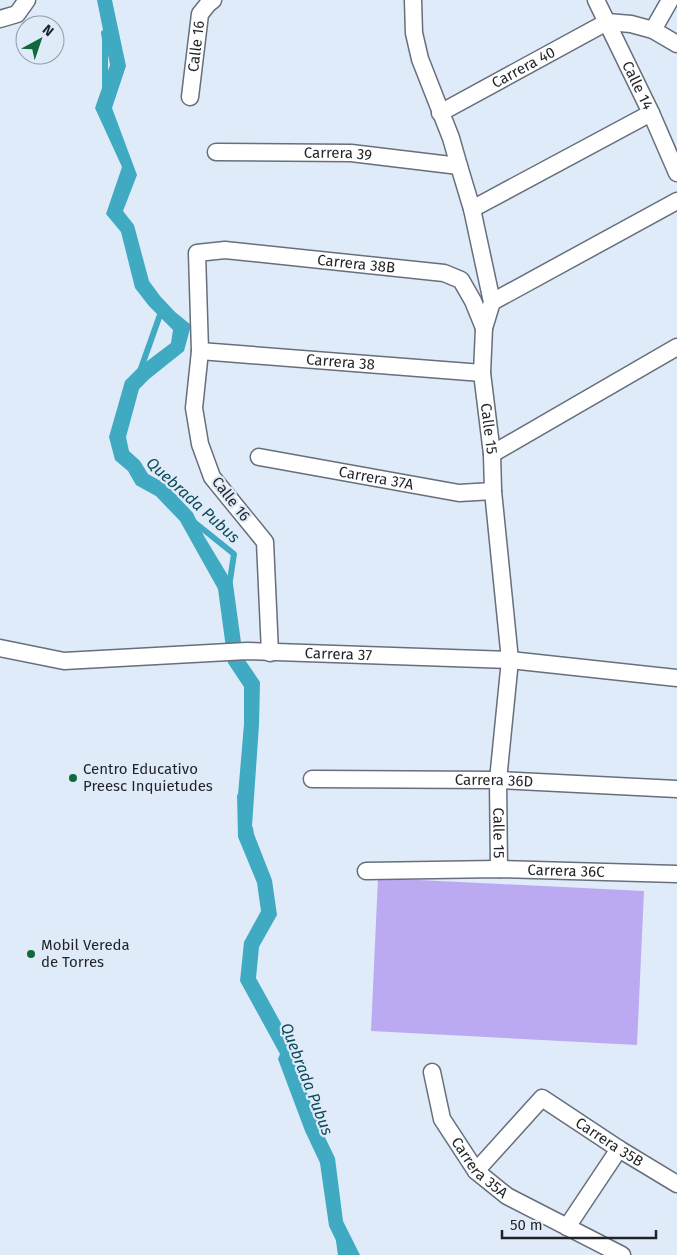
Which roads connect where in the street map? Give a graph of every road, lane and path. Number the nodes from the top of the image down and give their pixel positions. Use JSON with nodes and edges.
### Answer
{"nodes":[{"id":1,"x":27,"y":0,"type":"edge"},
{"id":2,"x":213,"y":0,"type":"edge"},
{"id":3,"x":596,"y":0,"type":"edge"},
{"id":4,"x":670,"y":0,"type":"edge"},
{"id":5,"x":415,"y":1,"type":"edge"},
{"id":6,"x":0,"y":19,"type":"edge"},
{"id":7,"x":607,"y":22,"type":"junction"},
{"id":8,"x":653,"y":30,"type":"junction"},
{"id":9,"x":677,"y":44,"type":"edge"},
{"id":10,"x":190,"y":97,"type":"dead end"},
{"id":11,"x":440,"y":113,"type":"junction"},
{"id":12,"x":651,"y":113,"type":"junction"},
{"id":13,"x":216,"y":152,"type":"dead end"},
{"id":14,"x":459,"y":166,"type":"junction"},
{"id":15,"x":677,"y":173,"type":"edge"},
{"id":16,"x":677,"y":202,"type":"edge"},
{"id":17,"x":472,"y":210,"type":"junction"},
{"id":18,"x":197,"y":253,"type":"joint"},
{"id":19,"x":492,"y":302,"type":"junction"},
{"id":20,"x":484,"y":328,"type":"junction"},
{"id":21,"x":677,"y":347,"type":"edge"},
{"id":22,"x":200,"y":351,"type":"junction"},
{"id":23,"x":482,"y":372,"type":"junction"},
{"id":24,"x":492,"y":454,"type":"junction"},
{"id":25,"x":259,"y":457,"type":"dead end"},
{"id":26,"x":493,"y":492,"type":"junction"},
{"id":27,"x":0,"y":648,"type":"edge"},
{"id":28,"x":270,"y":652,"type":"junction"},
{"id":29,"x":510,"y":660,"type":"junction"},
{"id":30,"x":677,"y":678,"type":"edge"},
{"id":31,"x":312,"y":779,"type":"dead end"},
{"id":32,"x":498,"y":780,"type":"junction"},
{"id":33,"x":677,"y":789,"type":"edge"},
{"id":34,"x":498,"y":869,"type":"junction"},
{"id":35,"x":366,"y":871,"type":"dead end"},
{"id":36,"x":677,"y":874,"type":"edge"},
{"id":37,"x":432,"y":1072,"type":"dead end"},
{"id":38,"x":619,"y":1149,"type":"junction"},
{"id":39,"x":476,"y":1171,"type":"junction"},
{"id":40,"x":677,"y":1184,"type":"edge"},
{"id":41,"x":567,"y":1227,"type":"junction"},
{"id":42,"x":622,"y":1255,"type":"edge"}],
"edges":[{"from":1,"to":6,"type":"street"},
{"from":2,"to":10,"type":"street","name":"Calle 16"},
{"from":3,"to":7,"type":"street","name":"Calle 14"},
{"from":4,"to":8,"type":"street"},
{"from":5,"to":11,"type":"street","name":"Calle 15"},
{"from":7,"to":8,"type":"street"},
{"from":7,"to":11,"type":"street","name":"Carrera 40"},
{"from":7,"to":12,"type":"street","name":"Calle 14"},
{"from":8,"to":9,"type":"street"},
{"from":11,"to":14,"type":"street","name":"Calle 15"},
{"from":12,"to":15,"type":"street","name":"Calle 14"},
{"from":12,"to":17,"type":"street"},
{"from":13,"to":14,"type":"street","name":"Carrera 39"},
{"from":14,"to":17,"type":"street","name":"Calle 15"},
{"from":16,"to":19,"type":"street"},
{"from":17,"to":19,"type":"street","name":"Calle 15"},
{"from":18,"to":20,"type":"street","name":"Carrera 38B"},
{"from":18,"to":22,"type":"street","name":"Calle 16"},
{"from":19,"to":20,"type":"street","name":"Calle 15"},
{"from":20,"to":23,"type":"street","name":"Calle 15"},
{"from":21,"to":24,"type":"street"},
{"from":22,"to":23,"type":"street","name":"Carrera 38"},
{"from":22,"to":28,"type":"street","name":"Calle 16"},
{"from":23,"to":24,"type":"street","name":"Calle 15"},
{"from":24,"to":26,"type":"street","name":"Calle 15"},
{"from":25,"to":26,"type":"street","name":"Carrera 37A"},
{"from":26,"to":29,"type":"street","name":"Calle 15"},
{"from":27,"to":28,"type":"street","name":"Carrera 37"},
{"from":28,"to":29,"type":"street","name":"Carrera 37"},
{"from":29,"to":30,"type":"street","name":"Carrera 37"},
{"from":29,"to":32,"type":"street","name":"Calle 15"},
{"from":31,"to":32,"type":"street","name":"Carrera 36D"},
{"from":32,"to":33,"type":"street","name":"Carrera 36D"},
{"from":32,"to":34,"type":"street","name":"Calle 15"},
{"from":34,"to":35,"type":"street","name":"Carrera 36C"},
{"from":34,"to":36,"type":"street","name":"Carrera 36C"},
{"from":37,"to":39,"type":"street","name":"Carrera 35A"},
{"from":38,"to":39,"type":"street","name":"Carrera 35B"},
{"from":38,"to":40,"type":"street","name":"Carrera 35B"},
{"from":38,"to":41,"type":"street"},
{"from":39,"to":41,"type":"street","name":"Carrera 35A"},
{"from":41,"to":42,"type":"street","name":"Carrera 35A"}]}
